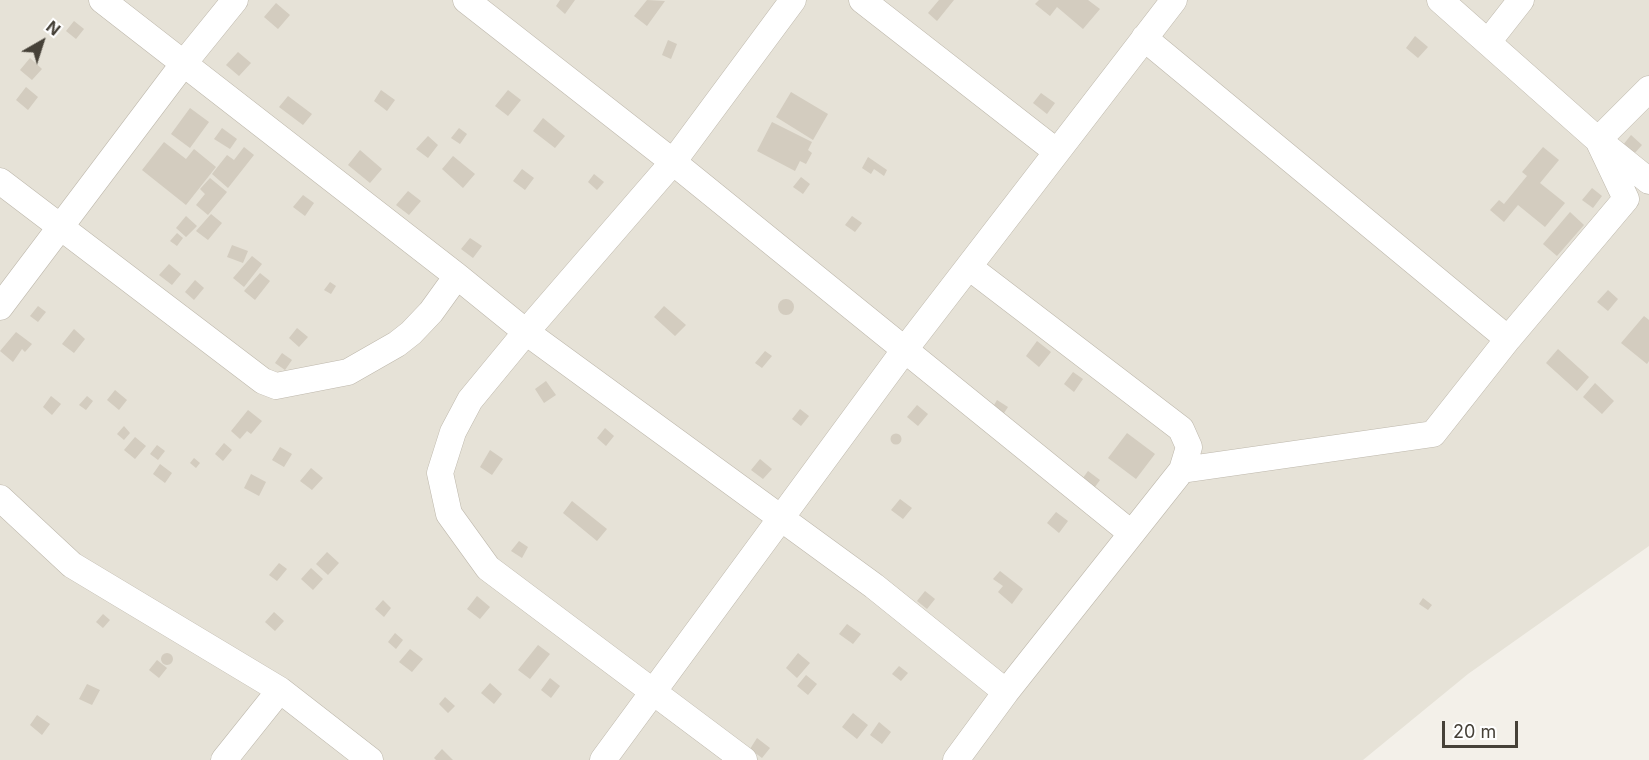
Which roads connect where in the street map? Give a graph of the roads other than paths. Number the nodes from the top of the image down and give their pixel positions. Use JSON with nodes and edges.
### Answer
{"nodes":[{"id":1,"x":102,"y":0,"type":"edge"},
{"id":2,"x":235,"y":0,"type":"edge"},
{"id":3,"x":466,"y":0,"type":"edge"},
{"id":4,"x":793,"y":0,"type":"edge"},
{"id":5,"x":862,"y":0,"type":"edge"},
{"id":6,"x":1174,"y":0,"type":"edge"},
{"id":7,"x":1440,"y":0,"type":"edge"},
{"id":8,"x":1521,"y":0,"type":"edge"},
{"id":9,"x":1144,"y":38,"type":"junction"},
{"id":10,"x":1488,"y":42,"type":"junction"},
{"id":11,"x":184,"y":63,"type":"junction"},
{"id":12,"x":1649,"y":89,"type":"edge"},
{"id":13,"x":1598,"y":140,"type":"junction"},
{"id":14,"x":1057,"y":152,"type":"junction"},
{"id":15,"x":673,"y":162,"type":"junction"},
{"id":16,"x":0,"y":181,"type":"edge"},
{"id":17,"x":1649,"y":181,"type":"edge"},
{"id":18,"x":61,"y":227,"type":"junction"},
{"id":19,"x":969,"y":267,"type":"junction"},
{"id":20,"x":457,"y":276,"type":"junction"},
{"id":21,"x":0,"y":307,"type":"edge"},
{"id":22,"x":526,"y":332,"type":"junction"},
{"id":23,"x":1508,"y":339,"type":"junction"},
{"id":24,"x":906,"y":348,"type":"junction"},
{"id":25,"x":1182,"y":470,"type":"junction"},
{"id":26,"x":0,"y":498,"type":"edge"},
{"id":27,"x":781,"y":518,"type":"junction"},
{"id":28,"x":1131,"y":534,"type":"junction"},
{"id":29,"x":280,"y":690,"type":"junction"},
{"id":30,"x":653,"y":692,"type":"junction"},
{"id":31,"x":1006,"y":692,"type":"junction"},
{"id":32,"x":224,"y":760,"type":"edge"},
{"id":33,"x":370,"y":760,"type":"edge"},
{"id":34,"x":603,"y":760,"type":"edge"},
{"id":35,"x":744,"y":760,"type":"edge"},
{"id":36,"x":956,"y":760,"type":"edge"}],
"edges":[{"from":1,"to":11,"type":"street"},
{"from":2,"to":11,"type":"street"},
{"from":3,"to":15,"type":"street"},
{"from":4,"to":15,"type":"street"},
{"from":5,"to":14,"type":"street"},
{"from":6,"to":9,"type":"street"},
{"from":7,"to":10,"type":"street"},
{"from":8,"to":10,"type":"street"},
{"from":9,"to":14,"type":"street"},
{"from":9,"to":23,"type":"street"},
{"from":10,"to":13,"type":"street"},
{"from":11,"to":18,"type":"street"},
{"from":11,"to":20,"type":"street"},
{"from":12,"to":13,"type":"street"},
{"from":13,"to":17,"type":"street"},
{"from":13,"to":23,"type":"street"},
{"from":14,"to":19,"type":"street"},
{"from":15,"to":22,"type":"street"},
{"from":15,"to":24,"type":"street"},
{"from":16,"to":18,"type":"street"},
{"from":18,"to":20,"type":"street"},
{"from":18,"to":21,"type":"street"},
{"from":19,"to":24,"type":"street"},
{"from":19,"to":25,"type":"street"},
{"from":20,"to":22,"type":"street"},
{"from":22,"to":27,"type":"street"},
{"from":22,"to":30,"type":"street"},
{"from":23,"to":25,"type":"street"},
{"from":24,"to":27,"type":"street"},
{"from":24,"to":28,"type":"street"},
{"from":25,"to":28,"type":"street"},
{"from":26,"to":29,"type":"street"},
{"from":27,"to":30,"type":"street"},
{"from":27,"to":31,"type":"street"},
{"from":28,"to":31,"type":"street"},
{"from":29,"to":32,"type":"street"},
{"from":29,"to":33,"type":"street"},
{"from":30,"to":34,"type":"street"},
{"from":30,"to":35,"type":"street"},
{"from":31,"to":36,"type":"street"}]}
